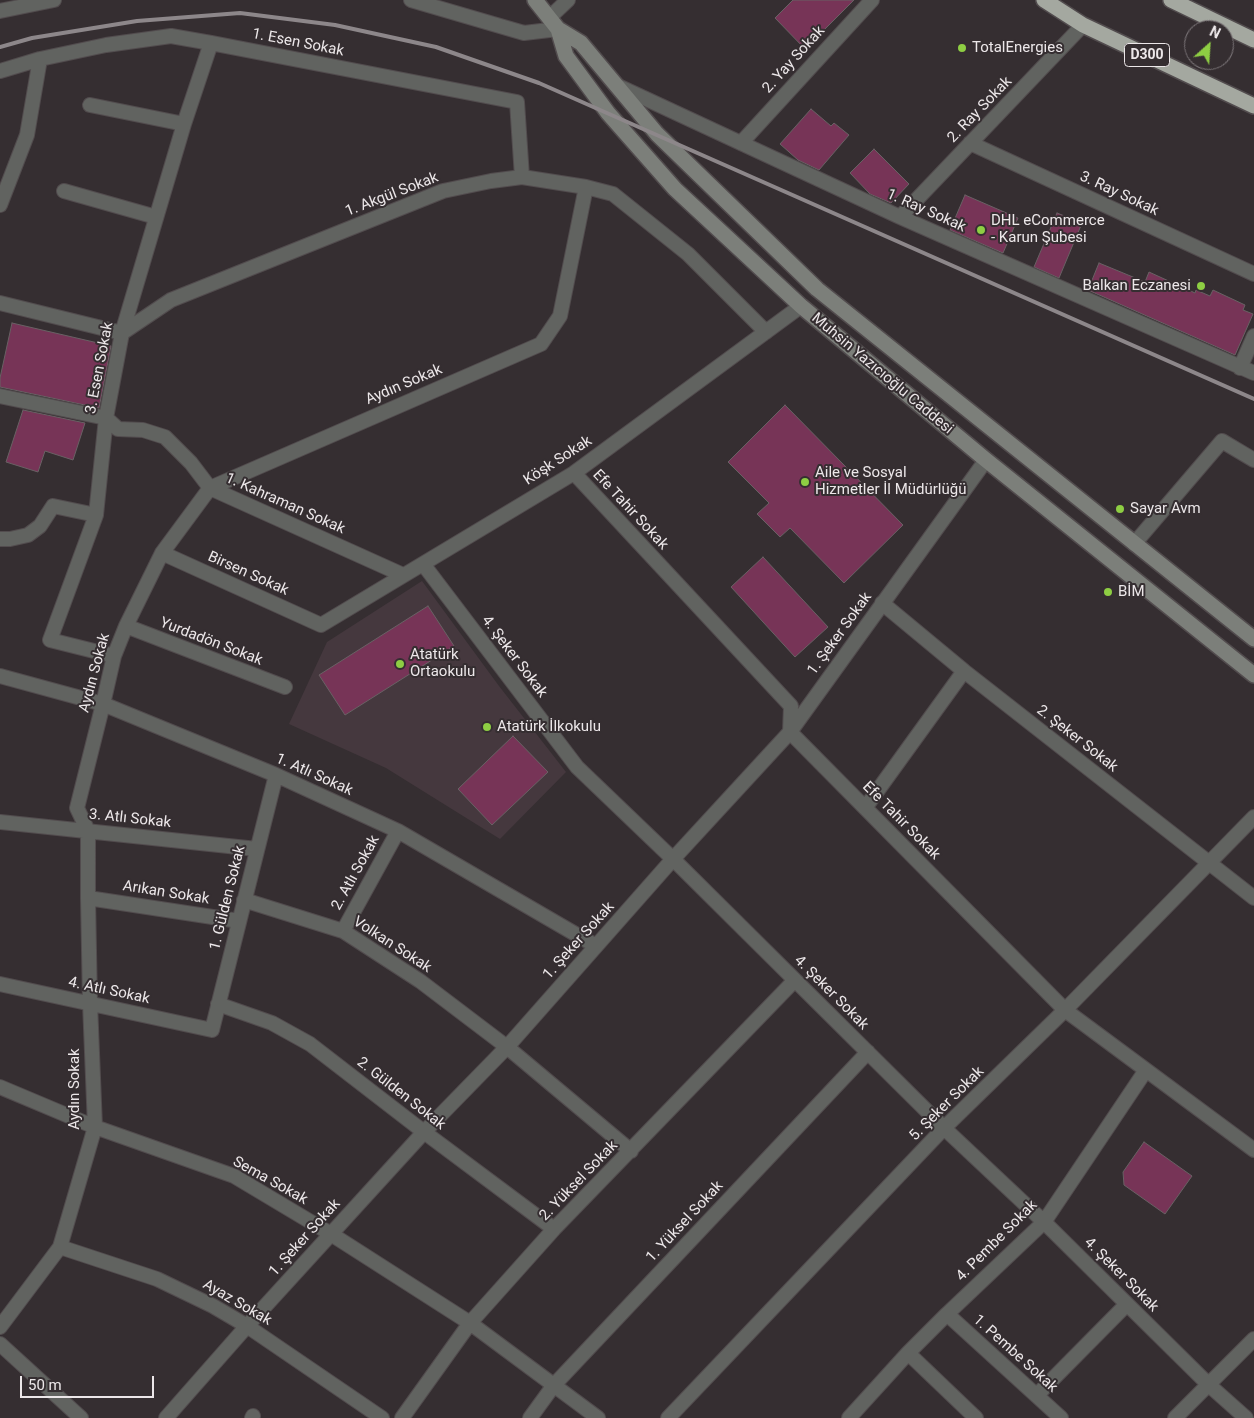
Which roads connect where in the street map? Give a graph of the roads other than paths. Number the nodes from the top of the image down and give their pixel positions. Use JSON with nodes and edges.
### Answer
{"nodes":[{"id":1,"x":54,"y":0,"type":"edge"},
{"id":2,"x":411,"y":0,"type":"edge"},
{"id":3,"x":535,"y":0,"type":"edge"},
{"id":4,"x":568,"y":0,"type":"edge"},
{"id":5,"x":872,"y":0,"type":"edge"},
{"id":6,"x":1044,"y":0,"type":"edge"},
{"id":7,"x":1171,"y":0,"type":"edge"},
{"id":8,"x":9,"y":6,"type":"edge"},
{"id":9,"x":554,"y":23,"type":"junction"},
{"id":10,"x":1083,"y":25,"type":"junction"},
{"id":11,"x":1254,"y":40,"type":"edge"},
{"id":12,"x":211,"y":42,"type":"junction"},
{"id":13,"x":40,"y":59,"type":"junction"},
{"id":14,"x":0,"y":71,"type":"edge"},
{"id":15,"x":615,"y":85,"type":"junction"},
{"id":16,"x":90,"y":105,"type":"dead end"},
{"id":17,"x":1254,"y":106,"type":"edge"},
{"id":18,"x":184,"y":124,"type":"junction"},
{"id":19,"x":741,"y":143,"type":"junction"},
{"id":20,"x":970,"y":143,"type":"junction"},
{"id":21,"x":522,"y":177,"type":"junction"},
{"id":22,"x":586,"y":187,"type":"junction"},
{"id":23,"x":64,"y":191,"type":"dead end"},
{"id":24,"x":0,"y":205,"type":"edge"},
{"id":25,"x":156,"y":217,"type":"junction"},
{"id":26,"x":900,"y":217,"type":"junction"},
{"id":27,"x":1254,"y":274,"type":"edge"},
{"id":28,"x":817,"y":289,"type":"junction"},
{"id":29,"x":0,"y":303,"type":"edge"},
{"id":30,"x":801,"y":306,"type":"junction"},
{"id":31,"x":766,"y":332,"type":"junction"},
{"id":32,"x":122,"y":333,"type":"junction"},
{"id":33,"x":1254,"y":336,"type":"edge"},
{"id":34,"x":1240,"y":368,"type":"junction"},
{"id":35,"x":1254,"y":374,"type":"edge"},
{"id":36,"x":0,"y":396,"type":"edge"},
{"id":37,"x":106,"y":418,"type":"junction"},
{"id":38,"x":986,"y":460,"type":"junction"},
{"id":39,"x":1254,"y":460,"type":"edge"},
{"id":40,"x":574,"y":473,"type":"junction"},
{"id":41,"x":210,"y":488,"type":"junction"},
{"id":42,"x":96,"y":515,"type":"junction"},
{"id":43,"x":0,"y":539,"type":"edge"},
{"id":44,"x":1134,"y":544,"type":"junction"},
{"id":45,"x":162,"y":553,"type":"junction"},
{"id":46,"x":423,"y":564,"type":"junction"},
{"id":47,"x":403,"y":576,"type":"junction"},
{"id":48,"x":882,"y":603,"type":"junction"},
{"id":49,"x":321,"y":625,"type":"joint"},
{"id":50,"x":126,"y":626,"type":"junction"},
{"id":51,"x":1254,"y":639,"type":"edge"},
{"id":52,"x":114,"y":656,"type":"junction"},
{"id":53,"x":964,"y":672,"type":"junction"},
{"id":54,"x":1254,"y":675,"type":"edge"},
{"id":55,"x":0,"y":676,"type":"edge"},
{"id":56,"x":284,"y":688,"type":"dead end"},
{"id":57,"x":103,"y":704,"type":"junction"},
{"id":58,"x":790,"y":732,"type":"junction"},
{"id":59,"x":276,"y":775,"type":"junction"},
{"id":60,"x":865,"y":808,"type":"junction"},
{"id":61,"x":1254,"y":817,"type":"edge"},
{"id":62,"x":0,"y":822,"type":"edge"},
{"id":63,"x":88,"y":831,"type":"junction"},
{"id":64,"x":398,"y":831,"type":"junction"},
{"id":65,"x":257,"y":849,"type":"junction"},
{"id":66,"x":674,"y":859,"type":"junction"},
{"id":67,"x":1209,"y":864,"type":"junction"},
{"id":68,"x":88,"y":898,"type":"junction"},
{"id":69,"x":1254,"y":898,"type":"edge"},
{"id":70,"x":244,"y":900,"type":"junction"},
{"id":71,"x":239,"y":921,"type":"junction"},
{"id":72,"x":343,"y":931,"type":"junction"},
{"id":73,"x":596,"y":946,"type":"junction"},
{"id":74,"x":795,"y":980,"type":"junction"},
{"id":75,"x":0,"y":984,"type":"edge"},
{"id":76,"x":90,"y":1003,"type":"junction"},
{"id":77,"x":218,"y":1004,"type":"junction"},
{"id":78,"x":1065,"y":1010,"type":"junction"},
{"id":79,"x":212,"y":1030,"type":"joint"},
{"id":80,"x":507,"y":1047,"type":"junction"},
{"id":81,"x":868,"y":1052,"type":"junction"},
{"id":82,"x":1146,"y":1070,"type":"junction"},
{"id":83,"x":0,"y":1087,"type":"edge"},
{"id":84,"x":95,"y":1128,"type":"junction"},
{"id":85,"x":944,"y":1128,"type":"junction"},
{"id":86,"x":424,"y":1132,"type":"junction"},
{"id":87,"x":1254,"y":1150,"type":"edge"},
{"id":88,"x":631,"y":1152,"type":"junction"},
{"id":89,"x":1044,"y":1222,"type":"junction"},
{"id":90,"x":554,"y":1230,"type":"junction"},
{"id":91,"x":331,"y":1234,"type":"junction"},
{"id":92,"x":60,"y":1246,"type":"junction"},
{"id":93,"x":1128,"y":1304,"type":"junction"},
{"id":94,"x":946,"y":1314,"type":"junction"},
{"id":95,"x":470,"y":1323,"type":"junction"},
{"id":96,"x":247,"y":1326,"type":"junction"},
{"id":97,"x":0,"y":1327,"type":"edge"},
{"id":98,"x":1254,"y":1339,"type":"edge"},
{"id":99,"x":0,"y":1344,"type":"edge"},
{"id":100,"x":908,"y":1353,"type":"junction"},
{"id":101,"x":1209,"y":1385,"type":"junction"},
{"id":102,"x":554,"y":1386,"type":"junction"},
{"id":103,"x":1037,"y":1396,"type":"junction"},
{"id":104,"x":78,"y":1417,"type":"edge"},
{"id":105,"x":166,"y":1418,"type":"edge"},
{"id":106,"x":382,"y":1418,"type":"edge"},
{"id":107,"x":402,"y":1418,"type":"edge"},
{"id":108,"x":530,"y":1418,"type":"edge"},
{"id":109,"x":598,"y":1418,"type":"edge"},
{"id":110,"x":668,"y":1418,"type":"edge"},
{"id":111,"x":849,"y":1418,"type":"edge"},
{"id":112,"x":976,"y":1418,"type":"edge"},
{"id":113,"x":1062,"y":1418,"type":"edge"},
{"id":114,"x":1175,"y":1418,"type":"edge"},
{"id":115,"x":1246,"y":1418,"type":"edge"}],
"edges":[{"from":1,"to":8,"type":"street"},
{"from":2,"to":9,"type":"street"},
{"from":3,"to":9,"type":"street","name":"Muhsin Yazıcıoğlu Caddesi"},
{"from":4,"to":9,"type":"street"},
{"from":5,"to":19,"type":"street","name":"2. Yay Sokak"},
{"from":6,"to":10,"type":"highway","number":"D300"},
{"from":7,"to":11,"type":"highway"},
{"from":9,"to":15,"type":"street","name":"Muhsin Yazıcıoğlu Caddesi"},
{"from":9,"to":30,"type":"street","name":"Muhsin Yazıcıoğlu Caddesi"},
{"from":10,"to":17,"type":"highway","number":"D300"},
{"from":10,"to":20,"type":"street","name":"2. Ray Sokak"},
{"from":12,"to":13,"type":"street","name":"1. Esen Sokak"},
{"from":12,"to":18,"type":"street","name":"3. Esen Sokak"},
{"from":12,"to":21,"type":"street","name":"1. Esen Sokak"},
{"from":13,"to":14,"type":"street","name":"1. Esen Sokak"},
{"from":13,"to":24,"type":"street"},
{"from":15,"to":19,"type":"street","name":"1. Ray Sokak"},
{"from":15,"to":28,"type":"street","name":"Muhsin Yazıcıoğlu Caddesi"},
{"from":16,"to":18,"type":"street"},
{"from":18,"to":25,"type":"street","name":"3. Esen Sokak"},
{"from":19,"to":26,"type":"street","name":"1. Ray Sokak"},
{"from":20,"to":26,"type":"street","name":"2. Ray Sokak"},
{"from":20,"to":27,"type":"street","name":"3. Ray Sokak"},
{"from":21,"to":22,"type":"street","name":"1. Akgül Sokak"},
{"from":21,"to":32,"type":"street","name":"1. Akgül Sokak"},
{"from":22,"to":31,"type":"street","name":"1. Akgül Sokak"},
{"from":22,"to":41,"type":"street","name":"Aydın Sokak"},
{"from":23,"to":25,"type":"street"},
{"from":25,"to":32,"type":"street","name":"3. Esen Sokak"},
{"from":26,"to":34,"type":"street","name":"1. Ray Sokak"},
{"from":28,"to":30,"type":"street"},
{"from":28,"to":44,"type":"street","name":"Muhsin Yazıcıoğlu Caddesi"},
{"from":29,"to":32,"type":"street"},
{"from":30,"to":31,"type":"street","name":"Köşk Sokak"},
{"from":30,"to":38,"type":"street","name":"Muhsin Yazıcıoğlu Caddesi"},
{"from":31,"to":40,"type":"street","name":"Köşk Sokak"},
{"from":32,"to":37,"type":"street","name":"3. Esen Sokak"},
{"from":33,"to":34,"type":"street"},
{"from":34,"to":35,"type":"street","name":"1. Ray Sokak"},
{"from":36,"to":37,"type":"street","name":"1. Kahraman Sokak"},
{"from":37,"to":41,"type":"street","name":"1. Kahraman Sokak"},
{"from":37,"to":42,"type":"street","name":"3. Esen Sokak"},
{"from":38,"to":48,"type":"street","name":"1. Şeker Sokak"},
{"from":38,"to":54,"type":"street","name":"Muhsin Yazıcıoğlu Caddesi"},
{"from":39,"to":44,"type":"street"},
{"from":40,"to":46,"type":"street","name":"Köşk Sokak"},
{"from":40,"to":58,"type":"street","name":"Efe Tahir Sokak"},
{"from":41,"to":45,"type":"street","name":"Aydın Sokak"},
{"from":41,"to":47,"type":"street","name":"1. Kahraman Sokak"},
{"from":42,"to":43,"type":"street"},
{"from":42,"to":52,"type":"street","name":"3. Esen Sokak"},
{"from":44,"to":51,"type":"street","name":"Muhsin Yazıcıoğlu Caddesi"},
{"from":45,"to":49,"type":"street","name":"Birsen Sokak"},
{"from":45,"to":50,"type":"street","name":"Aydın Sokak"},
{"from":46,"to":47,"type":"street","name":"Köşk Sokak"},
{"from":46,"to":66,"type":"street","name":"4. Şeker Sokak"},
{"from":47,"to":49,"type":"street","name":"Köşk Sokak"},
{"from":48,"to":53,"type":"street","name":"2. Şeker Sokak"},
{"from":48,"to":58,"type":"street","name":"1. Şeker Sokak"},
{"from":50,"to":52,"type":"street","name":"Aydın Sokak"},
{"from":50,"to":56,"type":"street","name":"Yurdadön Sokak"},
{"from":52,"to":57,"type":"street","name":"Aydın Sokak"},
{"from":53,"to":60,"type":"street"},
{"from":53,"to":67,"type":"street","name":"2. Şeker Sokak"},
{"from":55,"to":57,"type":"street","name":"1. Atlı Sokak"},
{"from":57,"to":59,"type":"street","name":"1. Atlı Sokak"},
{"from":57,"to":63,"type":"street","name":"Aydın Sokak"},
{"from":58,"to":60,"type":"street","name":"Efe Tahir Sokak"},
{"from":58,"to":66,"type":"street","name":"1. Şeker Sokak"},
{"from":59,"to":64,"type":"street","name":"1. Atlı Sokak"},
{"from":59,"to":65,"type":"street","name":"1. Gülden Sokak"},
{"from":60,"to":78,"type":"street","name":"Efe Tahir Sokak"},
{"from":61,"to":67,"type":"street","name":"5. Şeker Sokak"},
{"from":62,"to":63,"type":"street","name":"3. Atlı Sokak"},
{"from":63,"to":65,"type":"street","name":"3. Atlı Sokak"},
{"from":63,"to":68,"type":"street","name":"Aydın Sokak"},
{"from":64,"to":72,"type":"street","name":"2. Atlı Sokak"},
{"from":64,"to":73,"type":"street","name":"1. Atlı Sokak"},
{"from":65,"to":70,"type":"street","name":"1. Gülden Sokak"},
{"from":66,"to":73,"type":"street","name":"1. Şeker Sokak"},
{"from":66,"to":74,"type":"street","name":"4. Şeker Sokak"},
{"from":67,"to":69,"type":"street","name":"2. Şeker Sokak"},
{"from":67,"to":78,"type":"street","name":"5. Şeker Sokak"},
{"from":68,"to":71,"type":"street","name":"Arıkan Sokak"},
{"from":68,"to":76,"type":"street","name":"Aydın Sokak"},
{"from":70,"to":71,"type":"street","name":"1. Gülden Sokak"},
{"from":70,"to":72,"type":"street","name":"Volkan Sokak"},
{"from":71,"to":77,"type":"street","name":"1. Gülden Sokak"},
{"from":72,"to":80,"type":"street","name":"Volkan Sokak"},
{"from":73,"to":80,"type":"street","name":"1. Şeker Sokak"},
{"from":74,"to":81,"type":"street","name":"4. Şeker Sokak"},
{"from":74,"to":88,"type":"street","name":"2. Yüksel Sokak"},
{"from":75,"to":76,"type":"street","name":"4. Atlı Sokak"},
{"from":76,"to":79,"type":"street","name":"4. Atlı Sokak"},
{"from":76,"to":84,"type":"street","name":"Aydın Sokak"},
{"from":77,"to":79,"type":"street","name":"1. Gülden Sokak"},
{"from":77,"to":86,"type":"street","name":"2. Gülden Sokak"},
{"from":78,"to":82,"type":"street","name":"Efe Tahir Sokak"},
{"from":78,"to":85,"type":"street","name":"5. Şeker Sokak"},
{"from":80,"to":86,"type":"street","name":"1. Şeker Sokak"},
{"from":80,"to":88,"type":"street","name":"Volkan Sokak"},
{"from":81,"to":85,"type":"street","name":"4. Şeker Sokak"},
{"from":81,"to":102,"type":"street","name":"1. Yüksel Sokak"},
{"from":82,"to":87,"type":"street","name":"Efe Tahir Sokak"},
{"from":82,"to":89,"type":"street","name":"4. Pembe Sokak"},
{"from":83,"to":84,"type":"street","name":"Sema Sokak"},
{"from":84,"to":91,"type":"street","name":"Sema Sokak"},
{"from":84,"to":92,"type":"street","name":"Aydın Sokak"},
{"from":85,"to":89,"type":"street","name":"4. Şeker Sokak"},
{"from":85,"to":110,"type":"street","name":"5. Şeker Sokak"},
{"from":86,"to":90,"type":"street","name":"2. Gülden Sokak"},
{"from":86,"to":91,"type":"street","name":"1. Şeker Sokak"},
{"from":88,"to":90,"type":"street","name":"2. Yüksel Sokak"},
{"from":89,"to":93,"type":"street","name":"4. Şeker Sokak"},
{"from":89,"to":94,"type":"street","name":"4. Pembe Sokak"},
{"from":90,"to":95,"type":"street","name":"2. Yüksel Sokak"},
{"from":91,"to":95,"type":"street","name":"Sema Sokak"},
{"from":91,"to":96,"type":"street","name":"1. Şeker Sokak"},
{"from":92,"to":96,"type":"street","name":"Ayaz Sokak"},
{"from":92,"to":97,"type":"street","name":"Aydın Sokak"},
{"from":93,"to":101,"type":"street","name":"4. Şeker Sokak"},
{"from":93,"to":103,"type":"street"},
{"from":94,"to":100,"type":"street","name":"4. Pembe Sokak"},
{"from":94,"to":103,"type":"street","name":"1. Pembe Sokak"},
{"from":95,"to":102,"type":"street","name":"Sema Sokak"},
{"from":95,"to":107,"type":"street","name":"2. Yüksel Sokak"},
{"from":96,"to":105,"type":"street","name":"1. Şeker Sokak"},
{"from":96,"to":106,"type":"street","name":"Ayaz Sokak"},
{"from":98,"to":101,"type":"street"},
{"from":99,"to":104,"type":"street"},
{"from":100,"to":111,"type":"street","name":"4. Pembe Sokak"},
{"from":100,"to":112,"type":"street"},
{"from":101,"to":114,"type":"street"},
{"from":101,"to":115,"type":"street","name":"4. Şeker Sokak"},
{"from":102,"to":108,"type":"street","name":"1. Yüksel Sokak"},
{"from":102,"to":109,"type":"street","name":"Sema Sokak"},
{"from":103,"to":113,"type":"street","name":"1. Pembe Sokak"}]}
